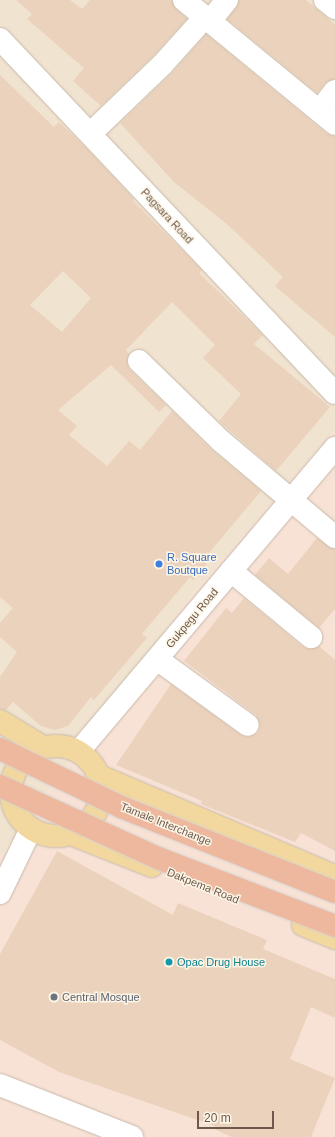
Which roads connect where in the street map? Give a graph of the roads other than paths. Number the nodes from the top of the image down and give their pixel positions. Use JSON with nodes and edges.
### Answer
{"nodes":[{"id":1,"x":184,"y":0,"type":"edge"},
{"id":2,"x":227,"y":0,"type":"edge"},
{"id":3,"x":325,"y":0,"type":"edge"},
{"id":4,"x":335,"y":8,"type":"edge"},
{"id":5,"x":207,"y":19,"type":"junction"},
{"id":6,"x":0,"y":39,"type":"edge"},
{"id":7,"x":335,"y":91,"type":"edge"},
{"id":8,"x":327,"y":117,"type":"edge"},
{"id":9,"x":90,"y":134,"type":"junction"},
{"id":10,"x":139,"y":361,"type":"dead end"},
{"id":11,"x":335,"y":393,"type":"edge"},
{"id":12,"x":335,"y":448,"type":"edge"},
{"id":13,"x":291,"y":500,"type":"junction"},
{"id":14,"x":335,"y":537,"type":"edge"},
{"id":15,"x":231,"y":571,"type":"junction"},
{"id":16,"x":311,"y":637,"type":"dead end"},
{"id":17,"x":158,"y":659,"type":"junction"},
{"id":18,"x":0,"y":721,"type":"edge"},
{"id":19,"x":248,"y":725,"type":"dead end"},
{"id":20,"x":43,"y":747,"type":"junction"},
{"id":21,"x":0,"y":749,"type":"edge"},
{"id":22,"x":79,"y":751,"type":"junction"},
{"id":23,"x":99,"y":776,"type":"junction"},
{"id":24,"x":0,"y":786,"type":"edge"},
{"id":25,"x":8,"y":808,"type":"edge"},
{"id":26,"x":31,"y":829,"type":"junction"},
{"id":27,"x":71,"y":834,"type":"junction"},
{"id":28,"x":335,"y":876,"type":"edge"},
{"id":29,"x":335,"y":892,"type":"edge"},
{"id":30,"x":0,"y":893,"type":"edge"},
{"id":31,"x":335,"y":926,"type":"edge"},
{"id":32,"x":335,"y":938,"type":"edge"},
{"id":33,"x":0,"y":1085,"type":"edge"},
{"id":34,"x":132,"y":1137,"type":"edge"}],
"edges":[{"from":1,"to":5,"type":"street"},
{"from":2,"to":5,"type":"street"},
{"from":3,"to":4,"type":"street"},
{"from":5,"to":8,"type":"street"},
{"from":5,"to":9,"type":"street"},
{"from":6,"to":9,"type":"street","name":"Pagsara Road"},
{"from":7,"to":8,"type":"street"},
{"from":9,"to":11,"type":"street","name":"Pagsara Road"},
{"from":10,"to":13,"type":"street"},
{"from":12,"to":13,"type":"street","name":"Gukpegu Road"},
{"from":13,"to":14,"type":"street"},
{"from":13,"to":15,"type":"street","name":"Gukpegu Road"},
{"from":15,"to":16,"type":"street"},
{"from":15,"to":17,"type":"street","name":"Gukpegu Road"},
{"from":17,"to":19,"type":"street"},
{"from":17,"to":22,"type":"street","name":"Gukpegu Road"},
{"from":18,"to":20,"type":"main road"},
{"from":20,"to":22,"type":"main road"},
{"from":20,"to":25,"type":"main road"},
{"from":21,"to":29,"type":"highway","name":"Tamale Interchange","bridge":true},
{"from":22,"to":23,"type":"main road"},
{"from":23,"to":27,"type":"main road"},
{"from":23,"to":28,"type":"main road"},
{"from":24,"to":31,"type":"highway","bridge":true},
{"from":25,"to":26,"type":"main road"},
{"from":26,"to":27,"type":"main road"},
{"from":26,"to":30,"type":"street"},
{"from":27,"to":32,"type":"main road","name":"Dakpema Road"},
{"from":33,"to":34,"type":"street"}]}
